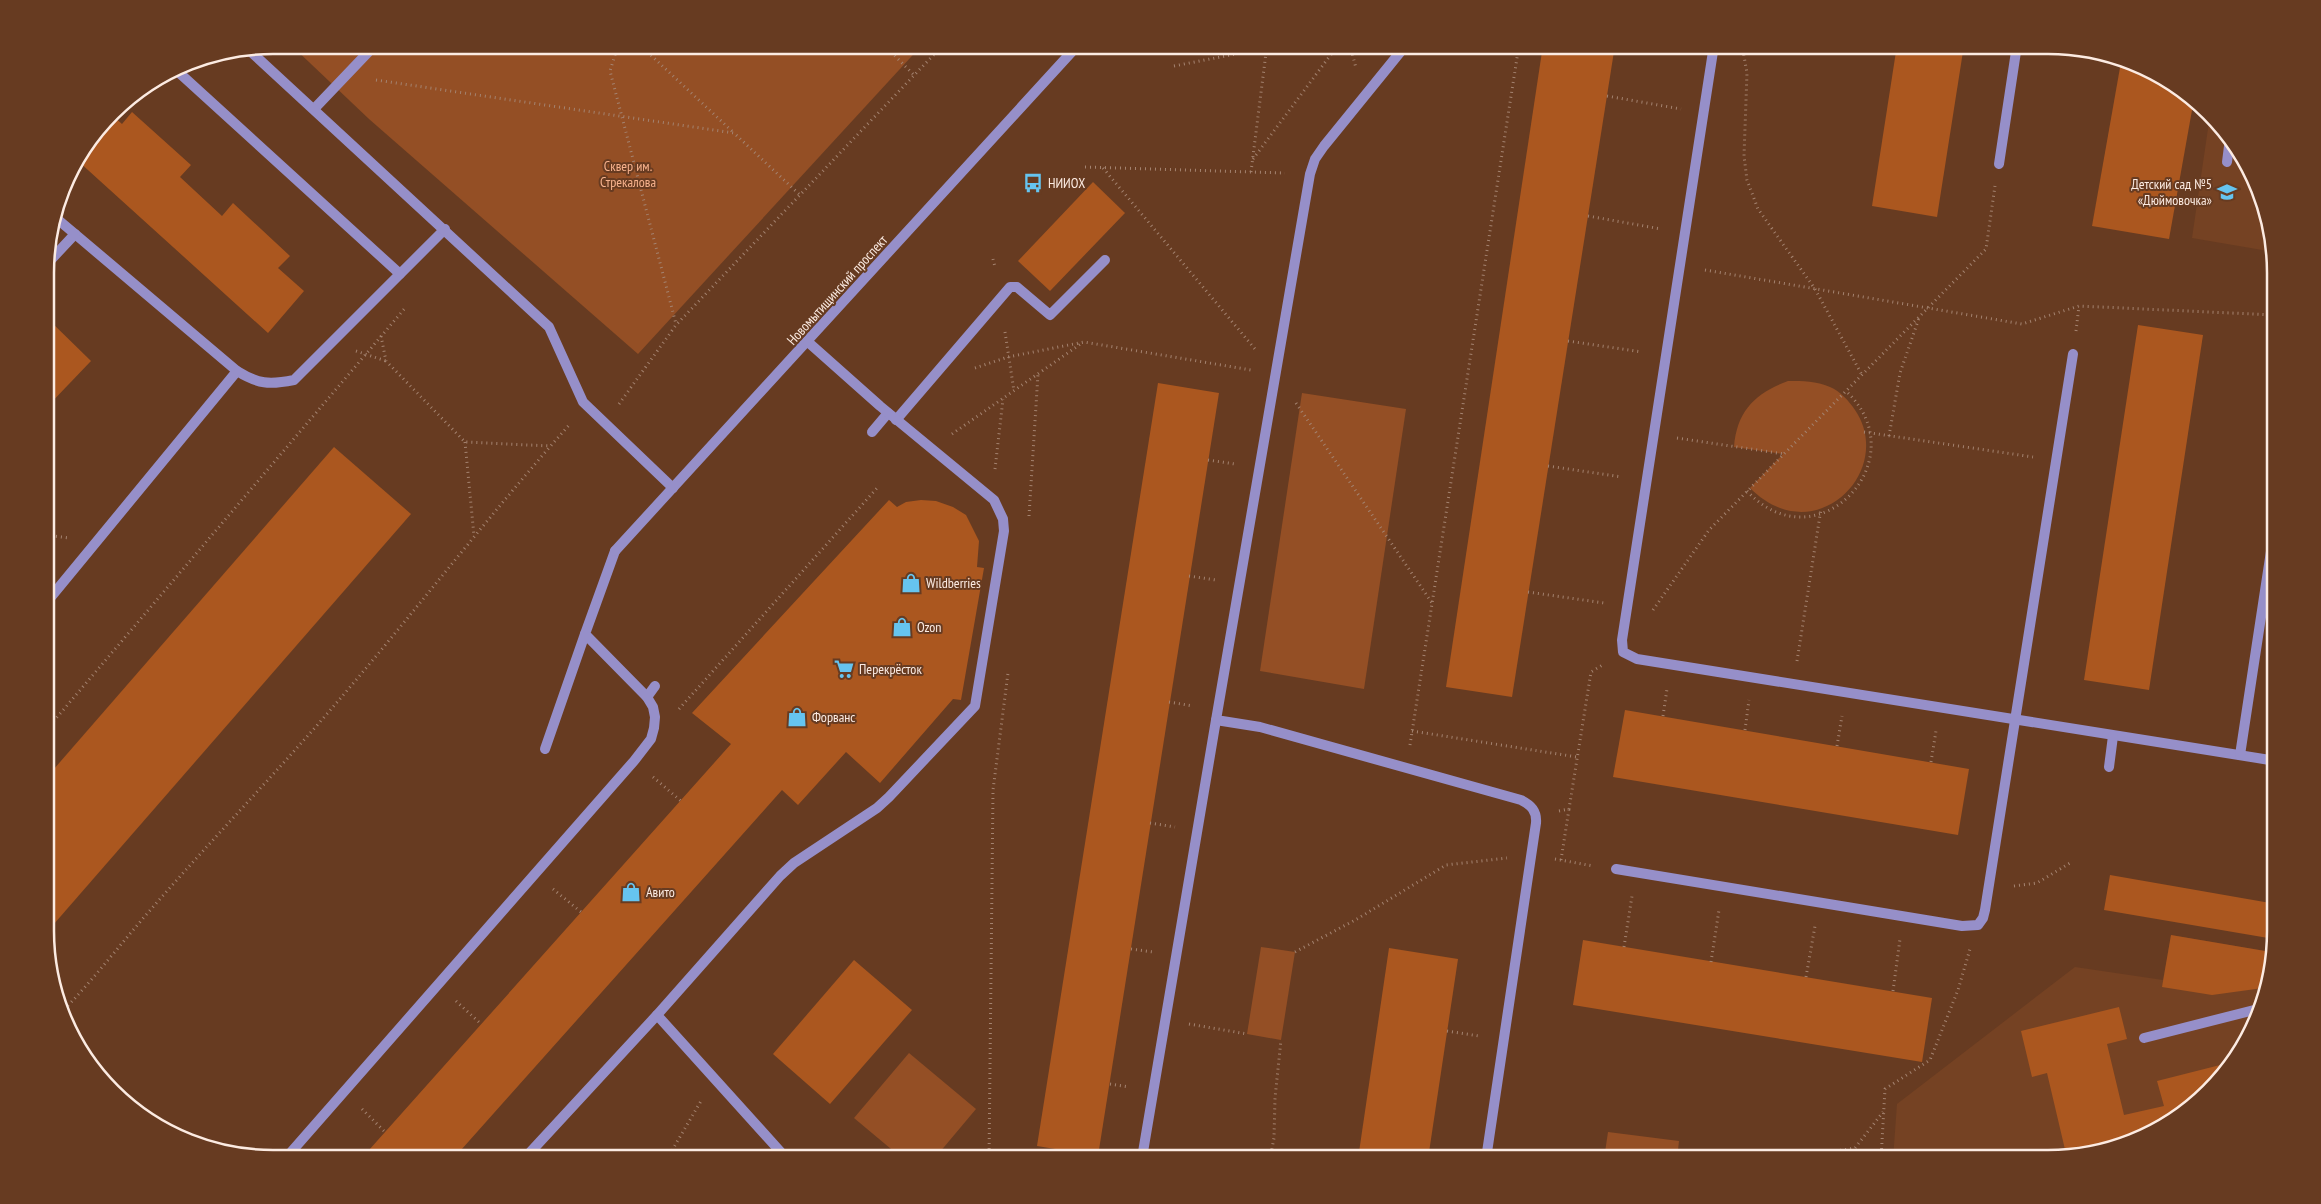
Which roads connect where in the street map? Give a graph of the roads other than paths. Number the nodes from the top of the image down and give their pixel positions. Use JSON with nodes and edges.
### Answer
{"nodes":[{"id":1,"x":367,"y":54,"type":"edge"},
{"id":2,"x":1070,"y":54,"type":"edge"},
{"id":3,"x":1399,"y":54,"type":"edge"},
{"id":4,"x":1713,"y":54,"type":"edge"},
{"id":5,"x":2016,"y":54,"type":"edge"},
{"id":6,"x":255,"y":55,"type":"edge"},
{"id":7,"x":180,"y":74,"type":"edge"},
{"id":8,"x":314,"y":109,"type":"junction"},
{"id":9,"x":2229,"y":149,"type":"edge"},
{"id":10,"x":2227,"y":162,"type":"dead end"},
{"id":11,"x":1999,"y":164,"type":"road end"},
{"id":12,"x":60,"y":221,"type":"edge"},
{"id":13,"x":445,"y":229,"type":"junction"},
{"id":14,"x":75,"y":234,"type":"junction"},
{"id":15,"x":54,"y":256,"type":"edge"},
{"id":16,"x":1105,"y":260,"type":"dead end"},
{"id":17,"x":400,"y":274,"type":"junction"},
{"id":18,"x":808,"y":342,"type":"junction"},
{"id":19,"x":2073,"y":354,"type":"dead end"},
{"id":20,"x":237,"y":371,"type":"junction"},
{"id":21,"x":892,"y":416,"type":"junction"},
{"id":22,"x":872,"y":432,"type":"dead end"},
{"id":23,"x":673,"y":488,"type":"junction"},
{"id":24,"x":2267,"y":578,"type":"edge"},
{"id":25,"x":54,"y":593,"type":"edge"},
{"id":26,"x":585,"y":634,"type":"junction"},
{"id":27,"x":655,"y":686,"type":"dead end"},
{"id":28,"x":647,"y":696,"type":"junction"},
{"id":29,"x":1216,"y":720,"type":"junction"},
{"id":30,"x":2015,"y":720,"type":"junction"},
{"id":31,"x":2114,"y":736,"type":"junction"},
{"id":32,"x":545,"y":749,"type":"dead end"},
{"id":33,"x":2240,"y":755,"type":"junction"},
{"id":34,"x":2267,"y":760,"type":"edge"},
{"id":35,"x":2109,"y":767,"type":"dead end"},
{"id":36,"x":1616,"y":870,"type":"road end"},
{"id":37,"x":2253,"y":1010,"type":"edge"},
{"id":38,"x":657,"y":1014,"type":"junction"},
{"id":39,"x":2144,"y":1038,"type":"dead end"},
{"id":40,"x":294,"y":1150,"type":"edge"},
{"id":41,"x":532,"y":1150,"type":"edge"},
{"id":42,"x":778,"y":1150,"type":"edge"},
{"id":43,"x":1143,"y":1150,"type":"edge"},
{"id":44,"x":1487,"y":1150,"type":"edge"}],
"edges":[{"from":1,"to":8,"type":"street"},
{"from":2,"to":18,"type":"street","name":"Новомытищинский проспект"},
{"from":3,"to":29,"type":"street"},
{"from":4,"to":30,"type":"street"},
{"from":5,"to":11,"type":"street"},
{"from":6,"to":8,"type":"street"},
{"from":7,"to":17,"type":"street"},
{"from":8,"to":13,"type":"street"},
{"from":9,"to":10,"type":"street"},
{"from":12,"to":14,"type":"street"},
{"from":13,"to":17,"type":"street"},
{"from":13,"to":23,"type":"street"},
{"from":14,"to":15,"type":"street"},
{"from":14,"to":20,"type":"street"},
{"from":16,"to":21,"type":"street"},
{"from":17,"to":20,"type":"street"},
{"from":18,"to":21,"type":"street"},
{"from":18,"to":23,"type":"street","name":"Новомытищинский проспект"},
{"from":19,"to":30,"type":"street"},
{"from":20,"to":25,"type":"street"},
{"from":21,"to":22,"type":"street"},
{"from":21,"to":38,"type":"street"},
{"from":23,"to":26,"type":"street","name":"Новомытищинский проспект"},
{"from":24,"to":33,"type":"street"},
{"from":26,"to":28,"type":"street"},
{"from":26,"to":32,"type":"street"},
{"from":27,"to":28,"type":"street"},
{"from":28,"to":40,"type":"street"},
{"from":29,"to":43,"type":"street"},
{"from":29,"to":44,"type":"street"},
{"from":30,"to":31,"type":"street"},
{"from":30,"to":36,"type":"street"},
{"from":31,"to":33,"type":"street"},
{"from":31,"to":35,"type":"street"},
{"from":33,"to":34,"type":"street"},
{"from":37,"to":39,"type":"street"},
{"from":38,"to":41,"type":"street"},
{"from":38,"to":42,"type":"street"}]}
